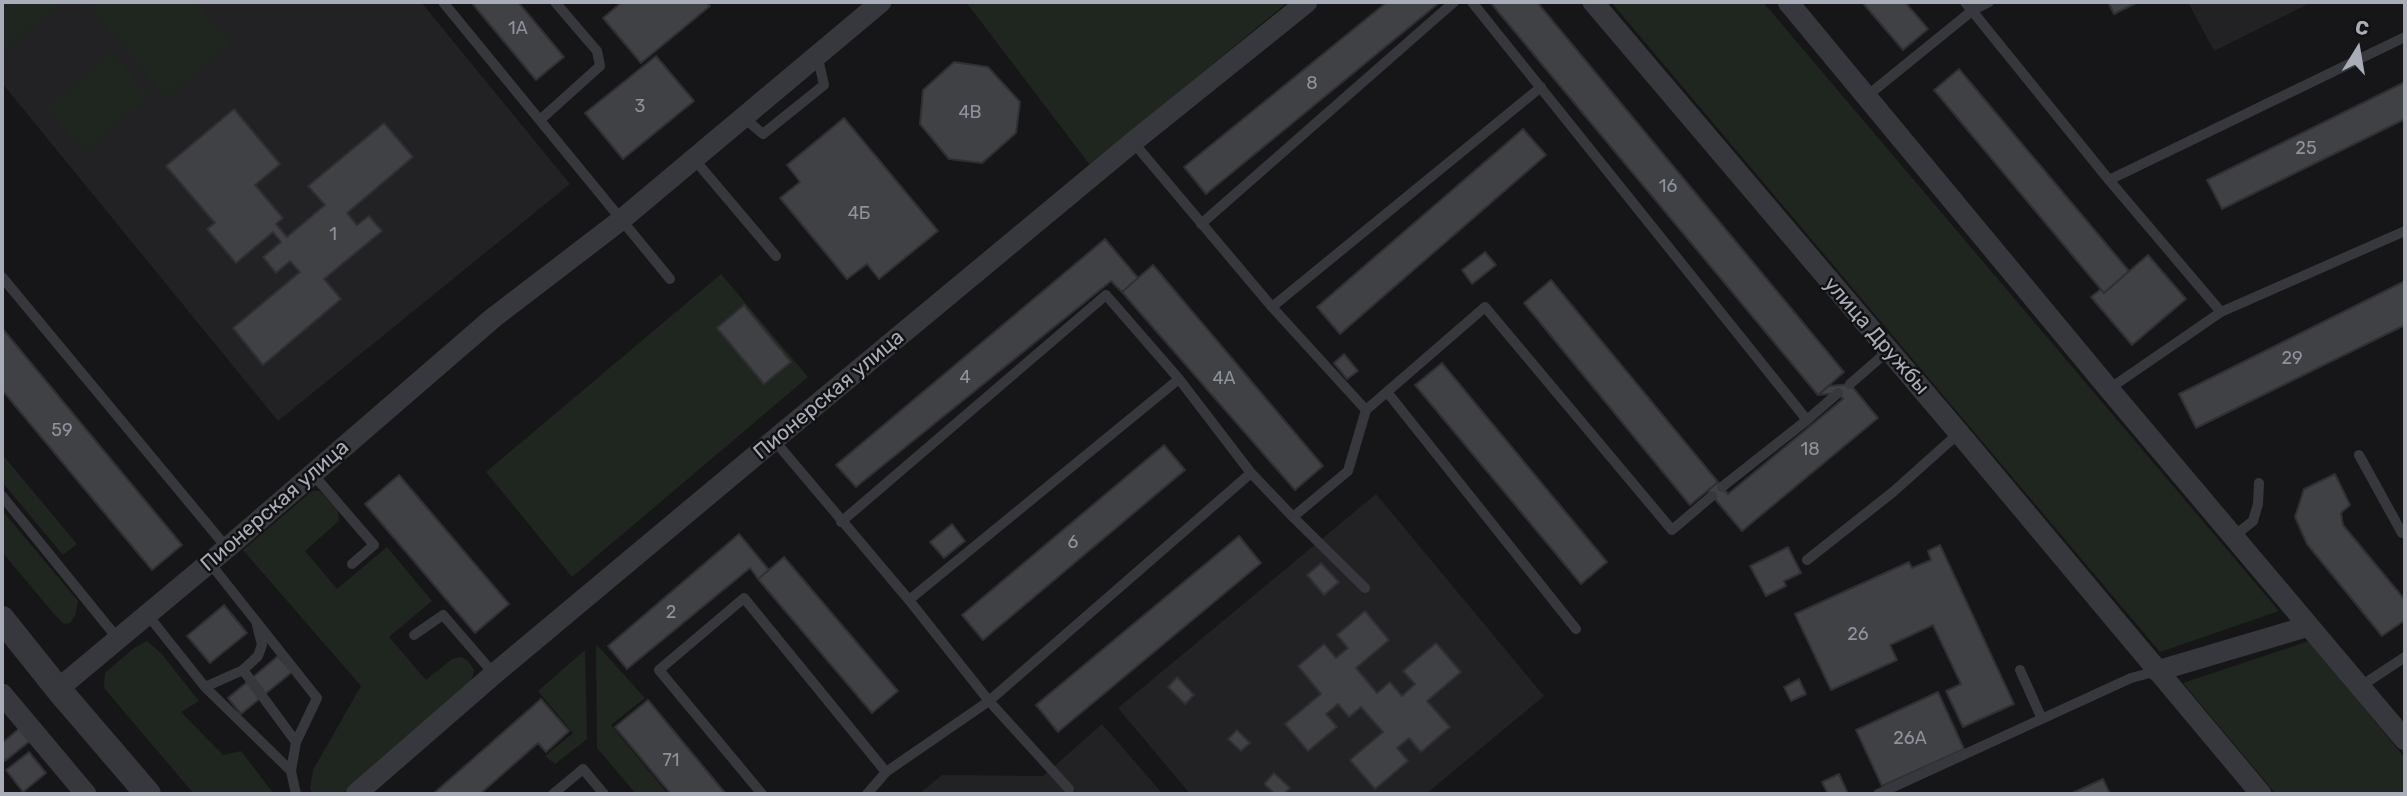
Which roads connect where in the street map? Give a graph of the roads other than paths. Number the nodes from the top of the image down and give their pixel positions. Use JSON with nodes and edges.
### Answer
{"nodes":[{"id":1,"x":443,"y":2,"type":"edge"},
{"id":2,"x":556,"y":2,"type":"edge"},
{"id":3,"x":881,"y":2,"type":"edge"},
{"id":4,"x":1307,"y":2,"type":"edge"},
{"id":5,"x":1454,"y":2,"type":"edge"},
{"id":6,"x":1472,"y":2,"type":"edge"},
{"id":7,"x":1593,"y":2,"type":"edge"},
{"id":8,"x":1788,"y":2,"type":"edge"},
{"id":9,"x":1989,"y":2,"type":"edge"},
{"id":10,"x":1969,"y":6,"type":"edge"},
{"id":11,"x":2405,"y":37,"type":"edge"},
{"id":12,"x":1541,"y":87,"type":"junction"},
{"id":13,"x":1867,"y":96,"type":"junction"},
{"id":14,"x":540,"y":120,"type":"junction"},
{"id":15,"x":1133,"y":142,"type":"junction"},
{"id":16,"x":694,"y":159,"type":"junction"},
{"id":17,"x":2109,"y":180,"type":"junction"},
{"id":18,"x":621,"y":220,"type":"junction"},
{"id":19,"x":1201,"y":224,"type":"junction"},
{"id":20,"x":2405,"y":231,"type":"edge"},
{"id":21,"x":776,"y":256,"type":"dead end"},
{"id":22,"x":2,"y":277,"type":"edge"},
{"id":23,"x":670,"y":279,"type":"dead end"},
{"id":24,"x":1272,"y":307,"type":"junction"},
{"id":25,"x":2221,"y":312,"type":"junction"},
{"id":26,"x":1888,"y":351,"type":"junction"},
{"id":27,"x":1179,"y":379,"type":"junction"},
{"id":28,"x":1850,"y":384,"type":"dead end"},
{"id":29,"x":2109,"y":389,"type":"junction"},
{"id":30,"x":1387,"y":392,"type":"junction"},
{"id":31,"x":1838,"y":393,"type":"dead end"},
{"id":32,"x":1366,"y":410,"type":"junction"},
{"id":33,"x":1807,"y":420,"type":"junction"},
{"id":34,"x":1959,"y":433,"type":"junction"},
{"id":35,"x":774,"y":440,"type":"junction"},
{"id":36,"x":2359,"y":455,"type":"dead end"},
{"id":37,"x":1251,"y":473,"type":"junction"},
{"id":38,"x":312,"y":474,"type":"junction"},
{"id":39,"x":2259,"y":483,"type":"dead end"},
{"id":40,"x":1722,"y":487,"type":"dead end"},
{"id":41,"x":2,"y":496,"type":"edge"},
{"id":42,"x":1712,"y":496,"type":"dead end"},
{"id":43,"x":1293,"y":517,"type":"junction"},
{"id":44,"x":841,"y":522,"type":"junction"},
{"id":45,"x":2404,"y":534,"type":"edge"},
{"id":46,"x":2234,"y":536,"type":"junction"},
{"id":47,"x":227,"y":548,"type":"junction"},
{"id":48,"x":1807,"y":560,"type":"dead end"},
{"id":49,"x":209,"y":562,"type":"junction"},
{"id":50,"x":352,"y":564,"type":"dead end"},
{"id":51,"x":1365,"y":588,"type":"dead end"},
{"id":52,"x":909,"y":600,"type":"junction"},
{"id":53,"x":147,"y":614,"type":"junction"},
{"id":54,"x":256,"y":619,"type":"junction"},
{"id":55,"x":2,"y":620,"type":"edge"},
{"id":56,"x":2309,"y":626,"type":"junction"},
{"id":57,"x":1576,"y":629,"type":"dead end"},
{"id":58,"x":414,"y":635,"type":"dead end"},
{"id":59,"x":118,"y":639,"type":"junction"},
{"id":60,"x":2405,"y":657,"type":"edge"},
{"id":61,"x":243,"y":670,"type":"junction"},
{"id":62,"x":2021,"y":670,"type":"dead end"},
{"id":63,"x":2157,"y":671,"type":"junction"},
{"id":64,"x":494,"y":674,"type":"junction"},
{"id":65,"x":2361,"y":686,"type":"junction"},
{"id":66,"x":205,"y":687,"type":"junction"},
{"id":67,"x":58,"y":689,"type":"junction"},
{"id":68,"x":2,"y":694,"type":"edge"},
{"id":69,"x":989,"y":701,"type":"junction"},
{"id":70,"x":2042,"y":719,"type":"junction"},
{"id":71,"x":2405,"y":740,"type":"edge"},
{"id":72,"x":296,"y":743,"type":"junction"},
{"id":73,"x":291,"y":771,"type":"junction"},
{"id":74,"x":886,"y":772,"type":"junction"},
{"id":75,"x":1069,"y":789,"type":"dead end"},
{"id":76,"x":86,"y":794,"type":"edge"},
{"id":77,"x":149,"y":794,"type":"edge"},
{"id":78,"x":296,"y":794,"type":"edge"},
{"id":79,"x":356,"y":794,"type":"edge"},
{"id":80,"x":553,"y":794,"type":"edge"},
{"id":81,"x":604,"y":794,"type":"edge"},
{"id":82,"x":762,"y":794,"type":"edge"},
{"id":83,"x":867,"y":794,"type":"edge"},
{"id":84,"x":1878,"y":794,"type":"edge"},
{"id":85,"x":2261,"y":794,"type":"edge"}],
"edges":[{"from":1,"to":14,"type":"lane"},
{"from":2,"to":14,"type":"lane"},
{"from":3,"to":16,"type":"street","name":"Пионерская улица"},
{"from":4,"to":15,"type":"street","name":"Пионерская улица"},
{"from":5,"to":19,"type":"lane"},
{"from":6,"to":12,"type":"lane"},
{"from":7,"to":26,"type":"street","name":"улица Дружбы"},
{"from":8,"to":13,"type":"street"},
{"from":9,"to":10,"type":"lane"},
{"from":10,"to":13,"type":"lane"},
{"from":10,"to":17,"type":"lane"},
{"from":11,"to":17,"type":"lane"},
{"from":12,"to":24,"type":"lane"},
{"from":12,"to":33,"type":"lane"},
{"from":13,"to":29,"type":"street"},
{"from":14,"to":18,"type":"lane"},
{"from":15,"to":19,"type":"lane"},
{"from":15,"to":35,"type":"street","name":"Пионерская улица"},
{"from":16,"to":18,"type":"street","name":"Пионерская улица"},
{"from":16,"to":21,"type":"lane"},
{"from":17,"to":25,"type":"lane"},
{"from":18,"to":23,"type":"lane"},
{"from":18,"to":38,"type":"street","name":"Пионерская улица"},
{"from":19,"to":24,"type":"lane"},
{"from":20,"to":25,"type":"lane"},
{"from":22,"to":47,"type":"lane"},
{"from":24,"to":32,"type":"lane"},
{"from":25,"to":29,"type":"lane"},
{"from":26,"to":28,"type":"lane"},
{"from":26,"to":34,"type":"street","name":"улица Дружбы"},
{"from":27,"to":37,"type":"lane"},
{"from":27,"to":44,"type":"lane"},
{"from":27,"to":52,"type":"lane"},
{"from":29,"to":46,"type":"street"},
{"from":30,"to":32,"type":"lane"},
{"from":30,"to":42,"type":"lane"},
{"from":30,"to":57,"type":"lane"},
{"from":31,"to":33,"type":"lane"},
{"from":32,"to":43,"type":"lane"},
{"from":33,"to":40,"type":"lane"},
{"from":34,"to":48,"type":"lane"},
{"from":34,"to":63,"type":"street","name":"улица Дружбы"},
{"from":35,"to":44,"type":"lane"},
{"from":35,"to":64,"type":"street","name":"Пионерская улица"},
{"from":36,"to":45,"type":"lane"},
{"from":37,"to":43,"type":"lane"},
{"from":37,"to":69,"type":"lane"},
{"from":38,"to":47,"type":"street","name":"Пионерская улица"},
{"from":38,"to":50,"type":"lane"},
{"from":39,"to":46,"type":"lane"},
{"from":41,"to":59,"type":"lane"},
{"from":43,"to":51,"type":"lane"},
{"from":44,"to":52,"type":"lane"},
{"from":46,"to":56,"type":"street"},
{"from":47,"to":49,"type":"street","name":"Пионерская улица"},
{"from":49,"to":53,"type":"street","name":"Пионерская улица"},
{"from":49,"to":54,"type":"lane"},
{"from":52,"to":69,"type":"lane"},
{"from":53,"to":59,"type":"street","name":"Пионерская улица"},
{"from":53,"to":66,"type":"lane"},
{"from":54,"to":61,"type":"lane"},
{"from":54,"to":72,"type":"lane"},
{"from":55,"to":67,"type":"street"},
{"from":56,"to":63,"type":"street"},
{"from":56,"to":65,"type":"street"},
{"from":58,"to":64,"type":"lane"},
{"from":59,"to":67,"type":"street","name":"Пионерская улица"},
{"from":60,"to":65,"type":"lane"},
{"from":61,"to":66,"type":"lane"},
{"from":61,"to":72,"type":"lane"},
{"from":62,"to":70,"type":"lane"},
{"from":63,"to":70,"type":"lane"},
{"from":63,"to":85,"type":"street","name":"улица Дружбы"},
{"from":64,"to":79,"type":"street","name":"Пионерская улица"},
{"from":65,"to":71,"type":"street"},
{"from":66,"to":73,"type":"lane"},
{"from":67,"to":77,"type":"street"},
{"from":68,"to":76,"type":"street"},
{"from":69,"to":74,"type":"lane"},
{"from":69,"to":75,"type":"lane"},
{"from":70,"to":84,"type":"lane"},
{"from":72,"to":73,"type":"lane"},
{"from":73,"to":78,"type":"lane"},
{"from":74,"to":82,"type":"lane"},
{"from":74,"to":83,"type":"lane"},
{"from":80,"to":81,"type":"lane"}]}
